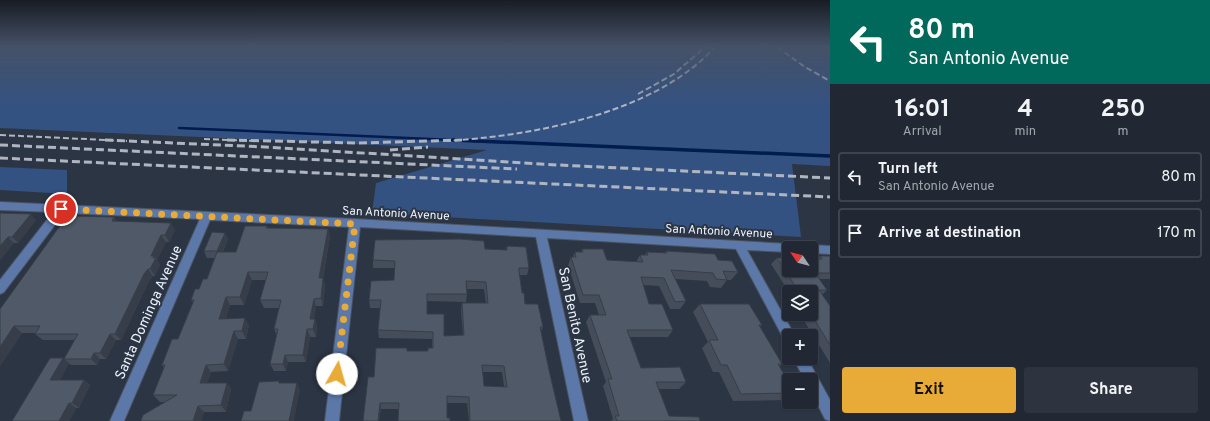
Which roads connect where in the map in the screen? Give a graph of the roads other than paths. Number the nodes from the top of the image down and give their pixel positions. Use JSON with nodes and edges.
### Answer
{"nodes":[{"id":1,"x":0,"y":206,"type":"edge"},
{"id":2,"x":61,"y":209,"type":"junction"},
{"id":3,"x":207,"y":216,"type":"junction"},
{"id":4,"x":355,"y":224,"type":"junction"},
{"id":5,"x":542,"y":235,"type":"junction"},
{"id":6,"x":740,"y":246,"type":"junction"},
{"id":7,"x":782,"y":248,"type":"edge"},
{"id":8,"x":818,"y":249,"type":"edge"},
{"id":9,"x":830,"y":250,"type":"edge"},
{"id":10,"x":0,"y":289,"type":"edge"},
{"id":11,"x":785,"y":329,"type":"edge"},
{"id":12,"x":804,"y":365,"type":"edge"},
{"id":13,"x":830,"y":414,"type":"edge"},
{"id":14,"x":117,"y":421,"type":"edge"},
{"id":15,"x":332,"y":421,"type":"edge"},
{"id":16,"x":581,"y":421,"type":"edge"}],
"edges":[{"from":1,"to":2,"type":"street","name":"San Antonio Avenue"},
{"from":2,"to":3,"type":"street","name":"San Antonio Avenue"},
{"from":2,"to":10,"type":"street"},
{"from":3,"to":4,"type":"street","name":"San Antonio Avenue"},
{"from":3,"to":14,"type":"street","name":"Santa Dominga Avenue"},
{"from":4,"to":5,"type":"street","name":"San Antonio Avenue"},
{"from":4,"to":15,"type":"street"},
{"from":5,"to":6,"type":"street","name":"San Antonio Avenue"},
{"from":5,"to":16,"type":"street","name":"San Benito Avenue"},
{"from":6,"to":7,"type":"street","name":"San Antonio Avenue"},
{"from":6,"to":11,"type":"street"},
{"from":8,"to":9,"type":"street"},
{"from":12,"to":13,"type":"street"}]}
